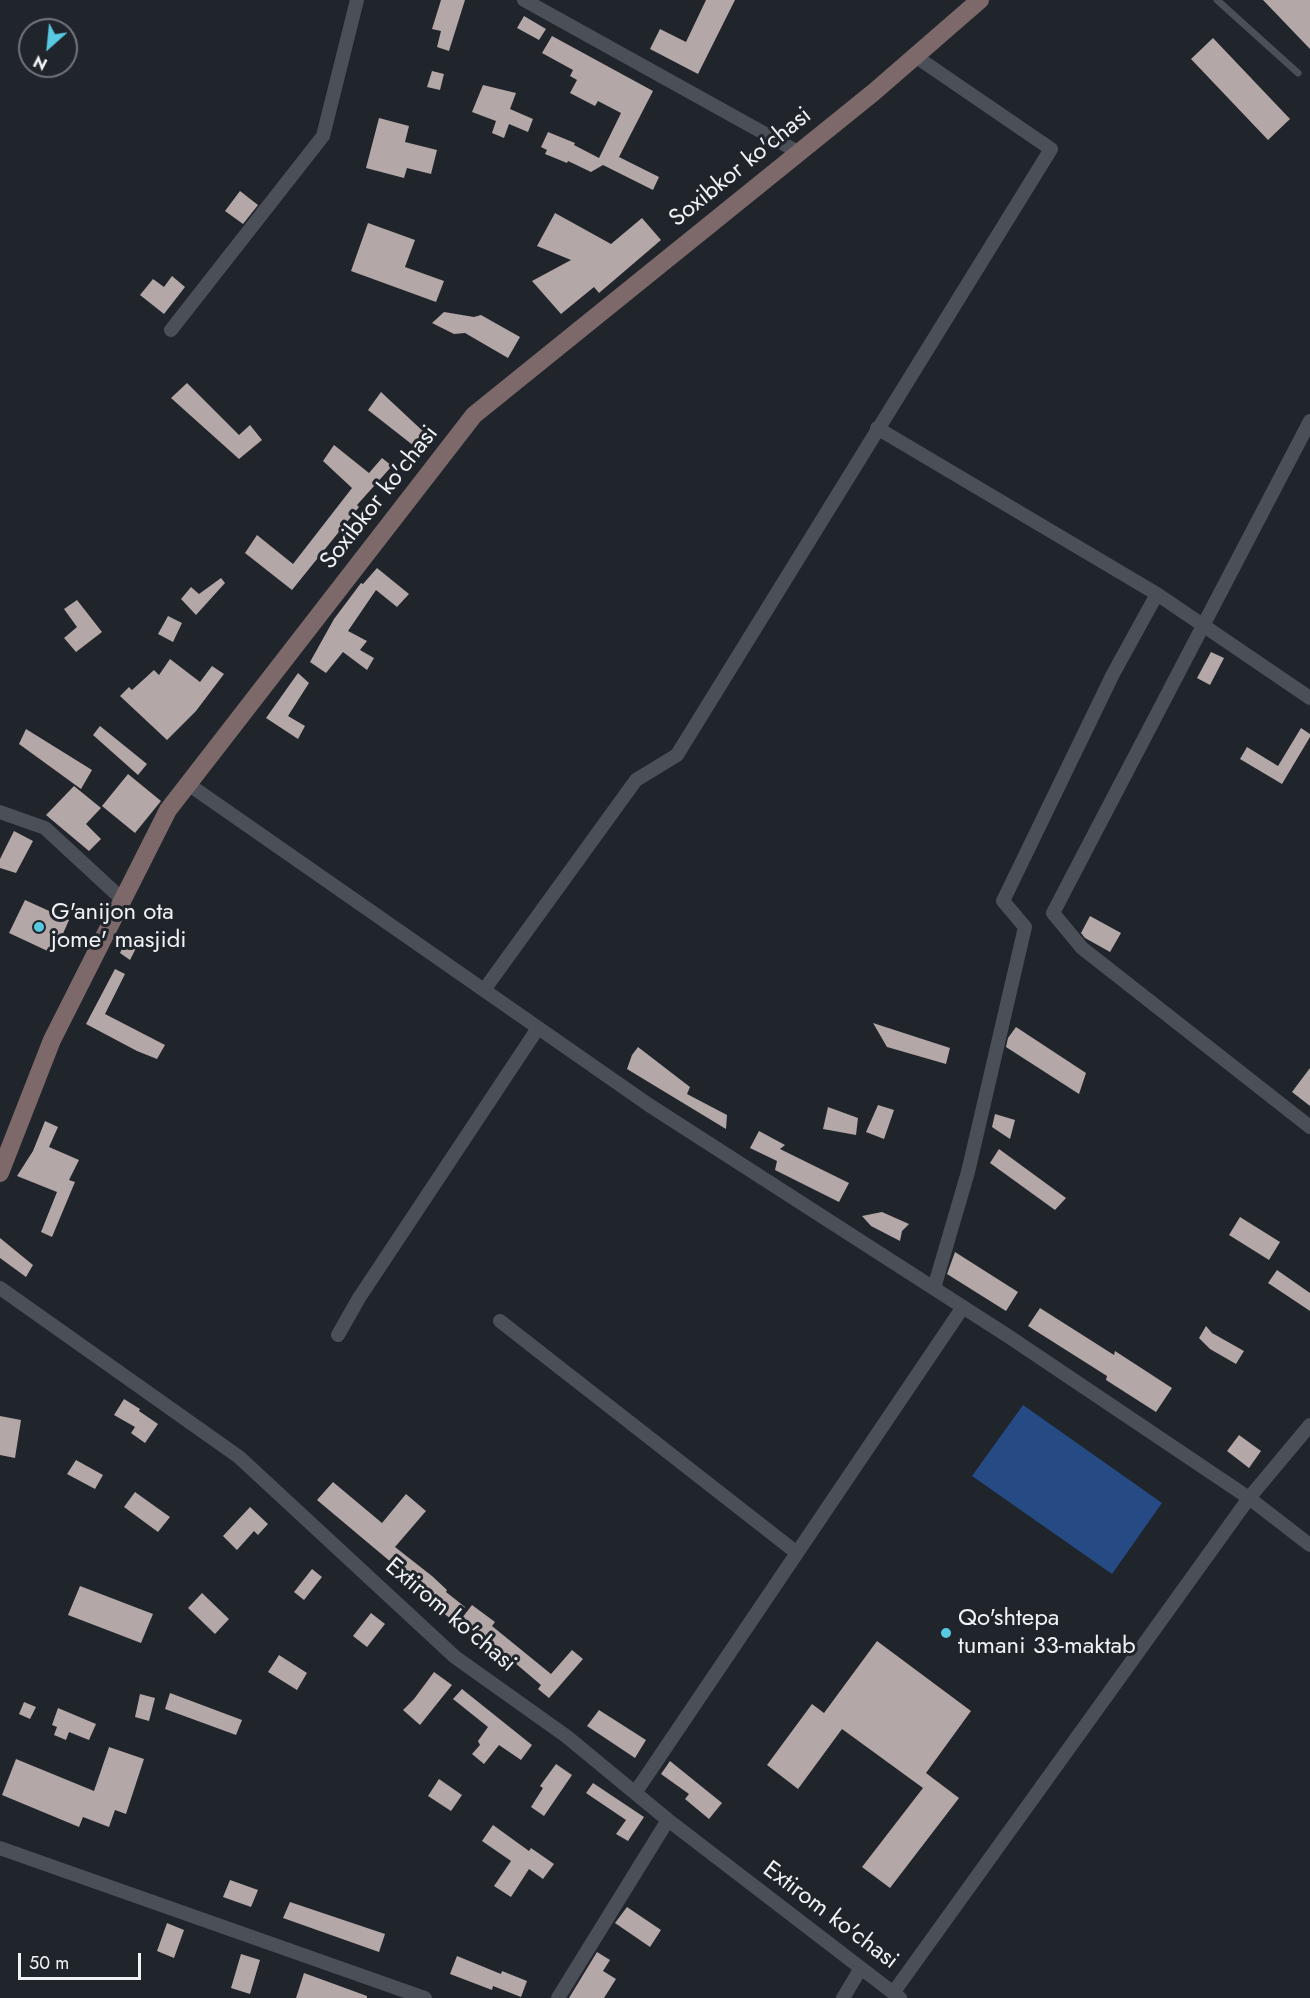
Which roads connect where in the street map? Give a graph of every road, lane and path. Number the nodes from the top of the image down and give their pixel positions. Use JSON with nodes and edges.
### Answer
{"nodes":[{"id":1,"x":357,"y":0,"type":"edge"},
{"id":2,"x":524,"y":0,"type":"edge"},
{"id":3,"x":980,"y":0,"type":"edge"},
{"id":4,"x":1217,"y":0,"type":"edge"},
{"id":5,"x":915,"y":56,"type":"junction"},
{"id":6,"x":1298,"y":73,"type":"dead end"},
{"id":7,"x":798,"y":152,"type":"junction"},
{"id":8,"x":171,"y":330,"type":"dead end"},
{"id":9,"x":1310,"y":421,"type":"edge"},
{"id":10,"x":877,"y":428,"type":"junction"},
{"id":11,"x":1157,"y":594,"type":"junction"},
{"id":12,"x":1203,"y":625,"type":"junction"},
{"id":13,"x":1310,"y":698,"type":"edge"},
{"id":14,"x":188,"y":784,"type":"junction"},
{"id":15,"x":0,"y":812,"type":"edge"},
{"id":16,"x":123,"y":900,"type":"junction"},
{"id":17,"x":484,"y":990,"type":"junction"},
{"id":18,"x":538,"y":1028,"type":"junction"},
{"id":19,"x":1310,"y":1127,"type":"edge"},
{"id":20,"x":0,"y":1173,"type":"edge"},
{"id":21,"x":0,"y":1288,"type":"edge"},
{"id":22,"x":934,"y":1288,"type":"junction"},
{"id":23,"x":963,"y":1307,"type":"junction"},
{"id":24,"x":500,"y":1321,"type":"dead end"},
{"id":25,"x":338,"y":1335,"type":"dead end"},
{"id":26,"x":1310,"y":1425,"type":"edge"},
{"id":27,"x":1249,"y":1498,"type":"junction"},
{"id":28,"x":1310,"y":1545,"type":"edge"},
{"id":29,"x":797,"y":1553,"type":"junction"},
{"id":30,"x":635,"y":1793,"type":"junction"},
{"id":31,"x":668,"y":1820,"type":"junction"},
{"id":32,"x":0,"y":1848,"type":"edge"},
{"id":33,"x":861,"y":1968,"type":"junction"},
{"id":34,"x":897,"y":1995,"type":"edge"},
{"id":35,"x":424,"y":1998,"type":"edge"},
{"id":36,"x":558,"y":1998,"type":"edge"},
{"id":37,"x":843,"y":1998,"type":"edge"}],
"edges":[{"from":1,"to":8,"type":"street"},
{"from":2,"to":7,"type":"street"},
{"from":3,"to":5,"type":"main road","name":"Soxibkor ko'chasi"},
{"from":4,"to":6,"type":"lane"},
{"from":5,"to":7,"type":"main road","name":"Soxibkor ko'chasi"},
{"from":5,"to":10,"type":"street"},
{"from":7,"to":14,"type":"main road","name":"Soxibkor ko'chasi"},
{"from":9,"to":12,"type":"street"},
{"from":10,"to":11,"type":"street"},
{"from":10,"to":17,"type":"street"},
{"from":11,"to":12,"type":"street"},
{"from":11,"to":22,"type":"street"},
{"from":12,"to":13,"type":"street"},
{"from":12,"to":19,"type":"street"},
{"from":14,"to":16,"type":"main road","name":"Soxibkor ko'chasi"},
{"from":14,"to":17,"type":"street"},
{"from":15,"to":16,"type":"street"},
{"from":16,"to":20,"type":"main road","name":"Soxibkor ko'chasi"},
{"from":17,"to":18,"type":"street"},
{"from":18,"to":22,"type":"street"},
{"from":18,"to":25,"type":"street"},
{"from":21,"to":30,"type":"street","name":"Extirom ko'chasi"},
{"from":22,"to":23,"type":"street"},
{"from":23,"to":27,"type":"street"},
{"from":23,"to":29,"type":"street"},
{"from":24,"to":29,"type":"street"},
{"from":26,"to":27,"type":"street"},
{"from":27,"to":28,"type":"street"},
{"from":27,"to":34,"type":"street"},
{"from":29,"to":30,"type":"street"},
{"from":30,"to":31,"type":"street","name":"Extirom ko'chasi"},
{"from":31,"to":33,"type":"street","name":"Extirom ko'chasi"},
{"from":31,"to":36,"type":"street"},
{"from":32,"to":35,"type":"street"},
{"from":33,"to":34,"type":"street","name":"Extirom ko'chasi"},
{"from":33,"to":37,"type":"street"}]}
